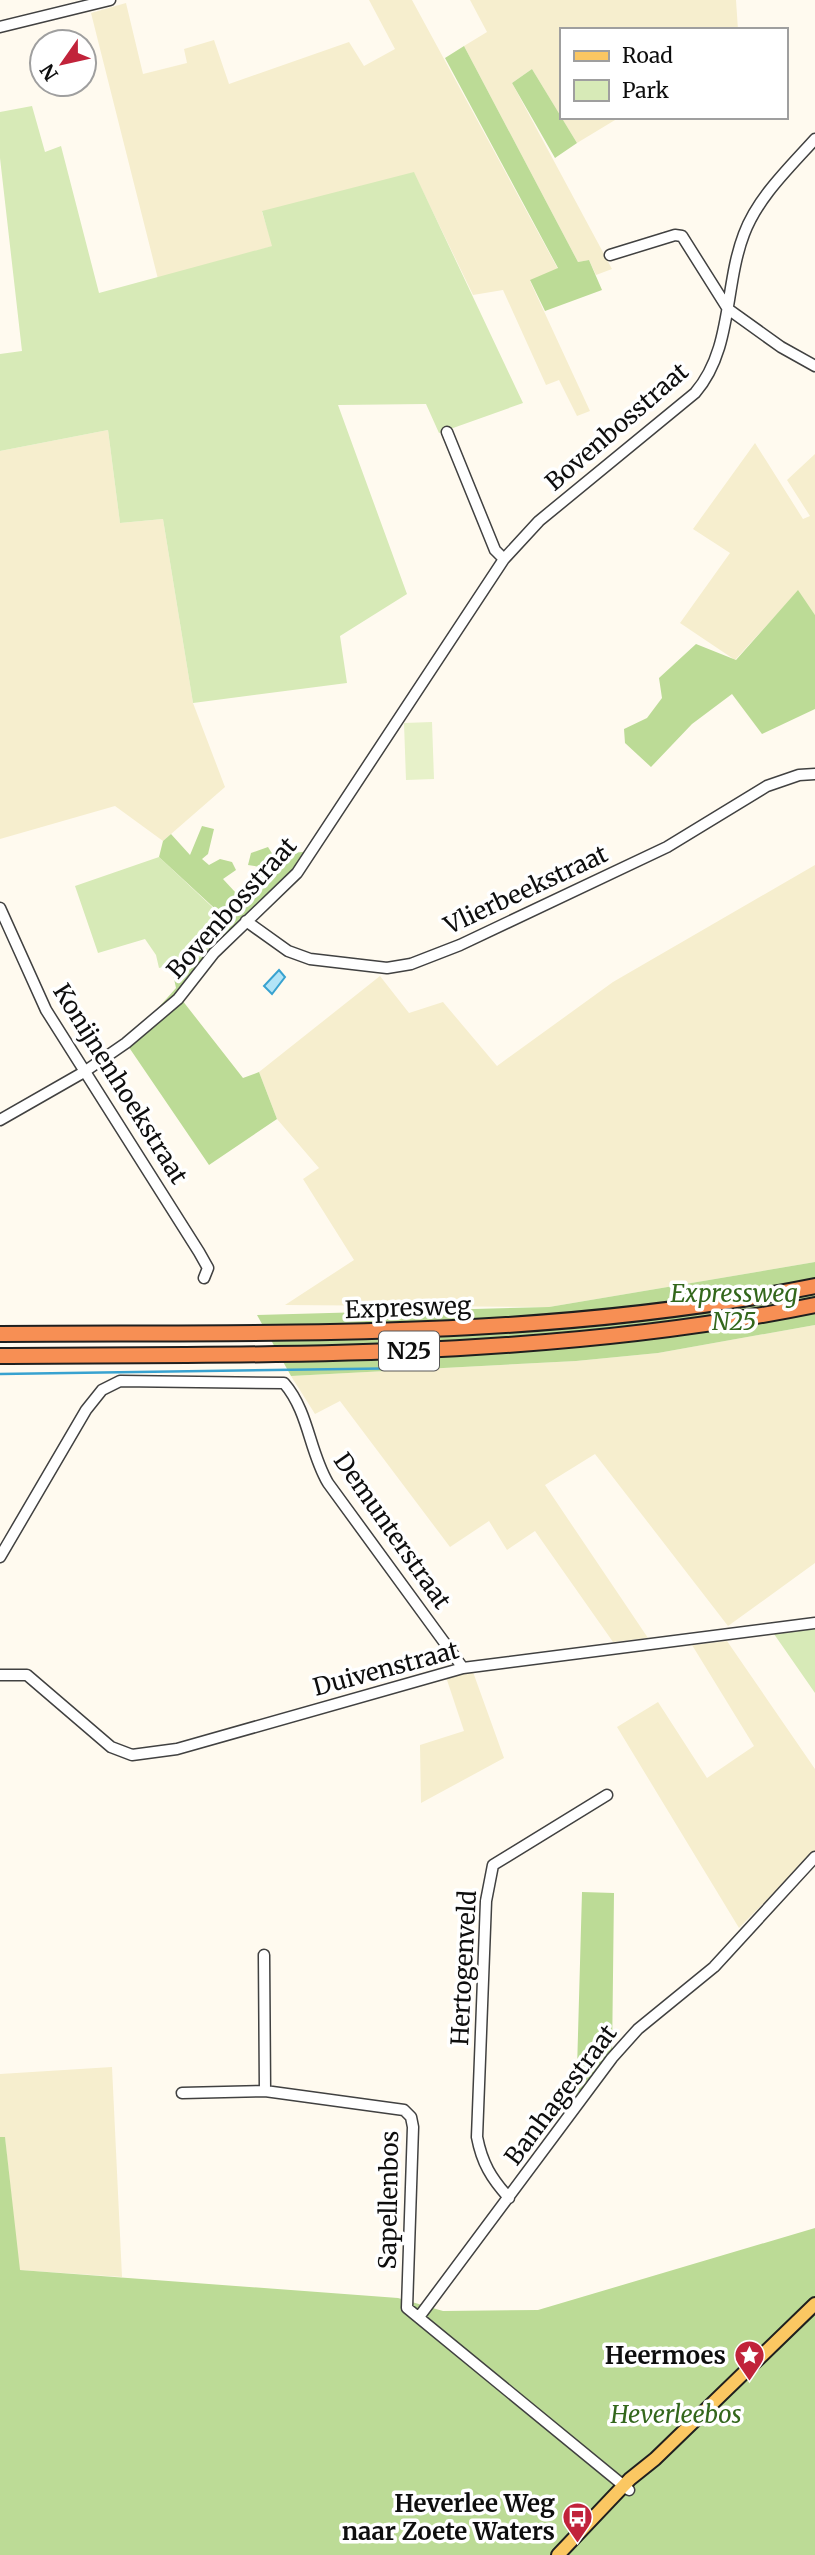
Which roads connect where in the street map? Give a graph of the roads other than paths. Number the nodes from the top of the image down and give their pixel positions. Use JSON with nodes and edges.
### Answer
{"nodes":[{"id":1,"x":110,"y":0,"type":"edge"},
{"id":2,"x":0,"y":27,"type":"edge"},
{"id":3,"x":815,"y":139,"type":"edge"},
{"id":4,"x":610,"y":255,"type":"dead end"},
{"id":5,"x":728,"y":309,"type":"junction"},
{"id":6,"x":815,"y":366,"type":"edge"},
{"id":7,"x":447,"y":432,"type":"dead end"},
{"id":8,"x":503,"y":559,"type":"junction"},
{"id":9,"x":815,"y":774,"type":"edge"},
{"id":10,"x":0,"y":908,"type":"edge"},
{"id":11,"x":246,"y":921,"type":"junction"},
{"id":12,"x":84,"y":1072,"type":"junction"},
{"id":13,"x":0,"y":1120,"type":"edge"},
{"id":14,"x":204,"y":1278,"type":"dead end"},
{"id":15,"x":815,"y":1286,"type":"edge"},
{"id":16,"x":815,"y":1305,"type":"edge"},
{"id":17,"x":0,"y":1334,"type":"edge"},
{"id":18,"x":0,"y":1356,"type":"edge"},
{"id":19,"x":0,"y":1558,"type":"edge"},
{"id":20,"x":815,"y":1623,"type":"edge"},
{"id":21,"x":463,"y":1668,"type":"junction"},
{"id":22,"x":0,"y":1675,"type":"edge"},
{"id":23,"x":607,"y":1795,"type":"dead end"},
{"id":24,"x":815,"y":1857,"type":"edge"},
{"id":25,"x":264,"y":1955,"type":"dead end"},
{"id":26,"x":265,"y":2091,"type":"junction"},
{"id":27,"x":182,"y":2094,"type":"dead end"},
{"id":28,"x":509,"y":2198,"type":"junction"},
{"id":29,"x":815,"y":2304,"type":"edge"},
{"id":30,"x":419,"y":2317,"type":"junction"},
{"id":31,"x":626,"y":2488,"type":"junction"},
{"id":32,"x":558,"y":2555,"type":"edge"}],
"edges":[{"from":1,"to":2,"type":"street"},
{"from":3,"to":5,"type":"street","name":"Bovenbosstraat"},
{"from":4,"to":5,"type":"street"},
{"from":5,"to":6,"type":"street"},
{"from":5,"to":8,"type":"street","name":"Bovenbosstraat"},
{"from":7,"to":8,"type":"street"},
{"from":8,"to":11,"type":"street","name":"Bovenbosstraat"},
{"from":9,"to":11,"type":"street","name":"Vlierbeekstraat"},
{"from":10,"to":12,"type":"street","name":"Konijnenhoekstraat"},
{"from":11,"to":12,"type":"street","name":"Bovenbosstraat"},
{"from":12,"to":13,"type":"street","name":"Bovenbosstraat"},
{"from":12,"to":14,"type":"street","name":"Konijnenhoekstraat"},
{"from":15,"to":17,"type":"highway","name":"Expresweg","number":"N25"},
{"from":16,"to":18,"type":"highway","name":"Expresweg","number":"N25"},
{"from":19,"to":21,"type":"street","name":"Demunterstraat"},
{"from":20,"to":21,"type":"street","name":"Duivenstraat"},
{"from":21,"to":22,"type":"street","name":"Duivenstraat"},
{"from":23,"to":28,"type":"street","name":"Hertogenveld"},
{"from":24,"to":28,"type":"street","name":"Banhagestraat"},
{"from":25,"to":26,"type":"street"},
{"from":26,"to":27,"type":"street","name":"Sapellenbos"},
{"from":26,"to":30,"type":"street","name":"Sapellenbos"},
{"from":28,"to":30,"type":"street","name":"Banhagestraat"},
{"from":29,"to":31,"type":"main road"},
{"from":30,"to":31,"type":"street"},
{"from":31,"to":32,"type":"main road"}]}
